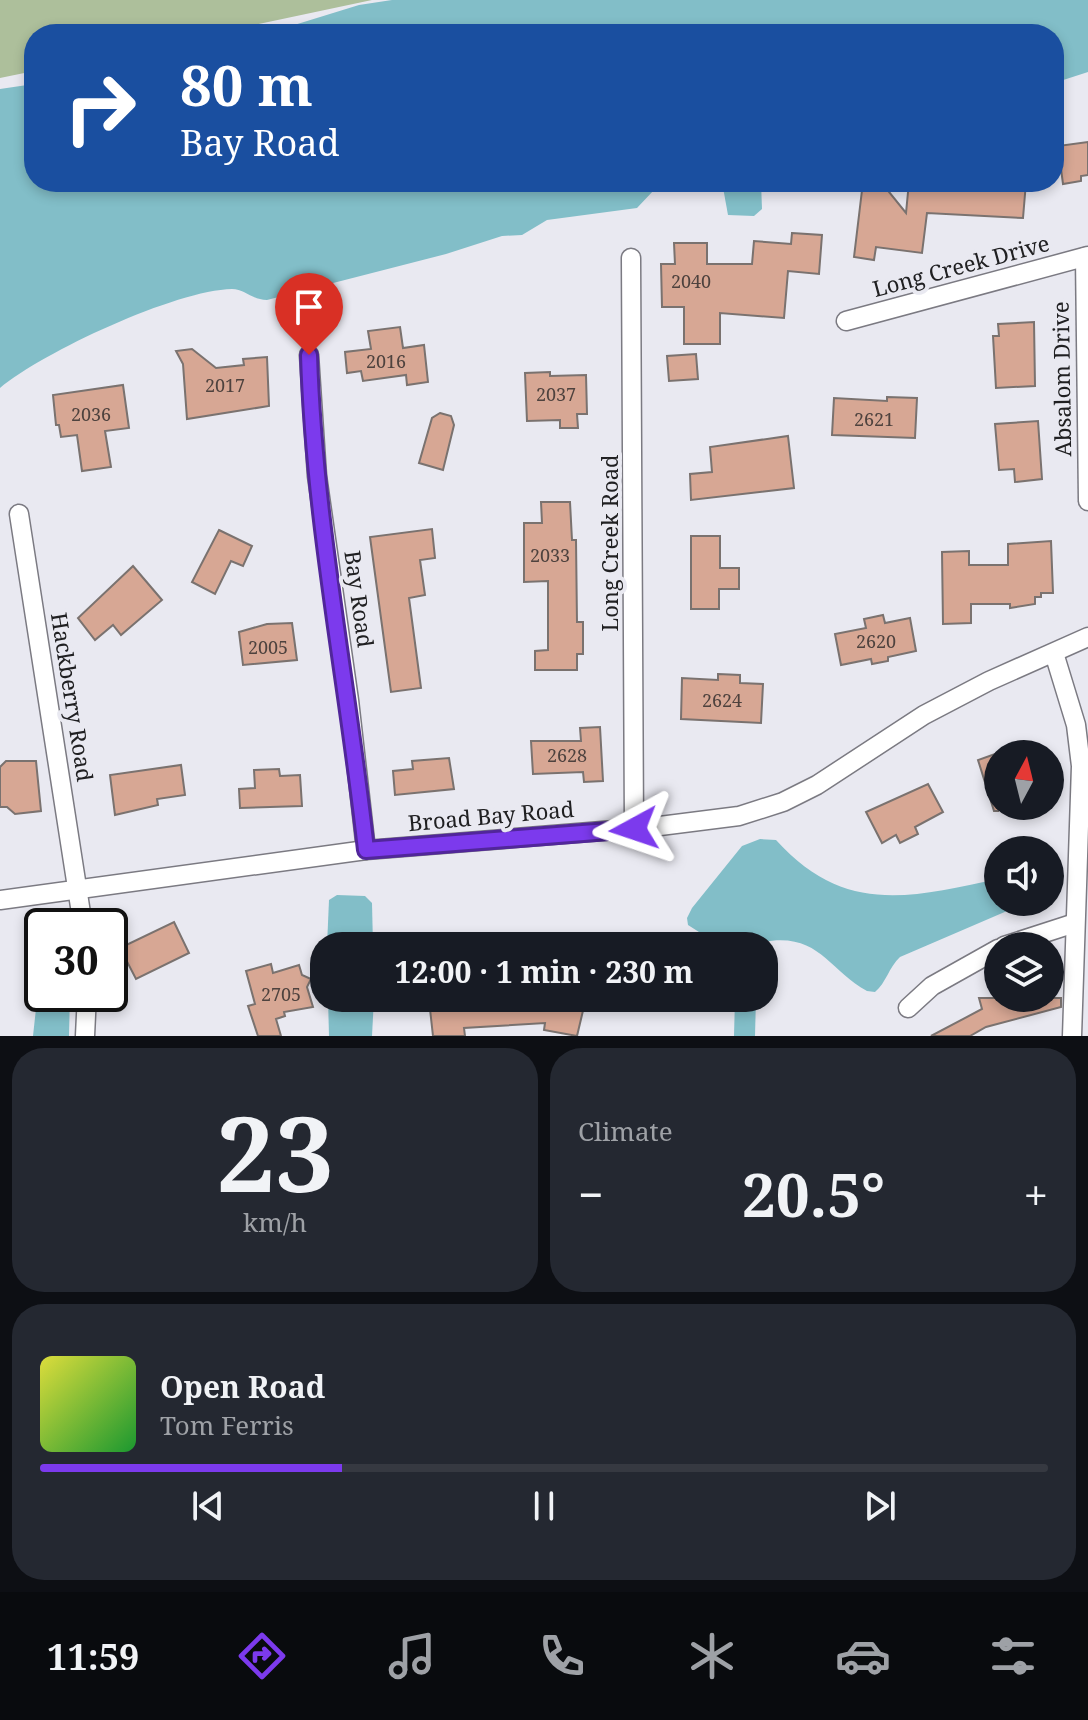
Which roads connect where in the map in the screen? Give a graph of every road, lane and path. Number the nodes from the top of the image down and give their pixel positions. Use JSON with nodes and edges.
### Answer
{"nodes":[{"id":1,"x":1087,"y":257,"type":"edge"},
{"id":2,"x":631,"y":258,"type":"dead end"},
{"id":3,"x":846,"y":321,"type":"dead end"},
{"id":4,"x":309,"y":355,"type":"dead end"},
{"id":5,"x":1088,"y":501,"type":"edge"},
{"id":6,"x":19,"y":514,"type":"dead end"},
{"id":7,"x":1088,"y":637,"type":"edge"},
{"id":8,"x":1054,"y":653,"type":"junction"},
{"id":9,"x":634,"y":829,"type":"junction"},
{"id":10,"x":366,"y":850,"type":"junction"},
{"id":11,"x":77,"y":888,"type":"junction"},
{"id":12,"x":0,"y":900,"type":"edge"},
{"id":13,"x":80,"y":908,"type":"edge"},
{"id":14,"x":1075,"y":923,"type":"junction"},
{"id":15,"x":1047,"y":932,"type":"edge"},
{"id":16,"x":984,"y":957,"type":"edge"},
{"id":17,"x":908,"y":1008,"type":"dead end"},
{"id":18,"x":86,"y":1012,"type":"edge"},
{"id":19,"x":85,"y":1036,"type":"edge"},
{"id":20,"x":1072,"y":1036,"type":"edge"}],
"edges":[{"from":1,"to":3,"type":"street","name":"Long Creek Drive"},
{"from":1,"to":5,"type":"street","name":"Absalom Drive"},
{"from":2,"to":9,"type":"street","name":"Long Creek Road"},
{"from":4,"to":10,"type":"street","name":"Bay Road"},
{"from":6,"to":11,"type":"street","name":"Hackberry Road"},
{"from":7,"to":8,"type":"street","name":"Broad Bay Road"},
{"from":8,"to":9,"type":"street","name":"Broad Bay Road"},
{"from":8,"to":14,"type":"street"},
{"from":9,"to":10,"type":"street","name":"Broad Bay Road"},
{"from":10,"to":11,"type":"street","name":"Broad Bay Road"},
{"from":11,"to":12,"type":"street","name":"Broad Bay Road"},
{"from":11,"to":13,"type":"street","name":"Hackberry Road"},
{"from":14,"to":15,"type":"street"},
{"from":14,"to":20,"type":"street"},
{"from":16,"to":17,"type":"street"},
{"from":18,"to":19,"type":"street"}]}
